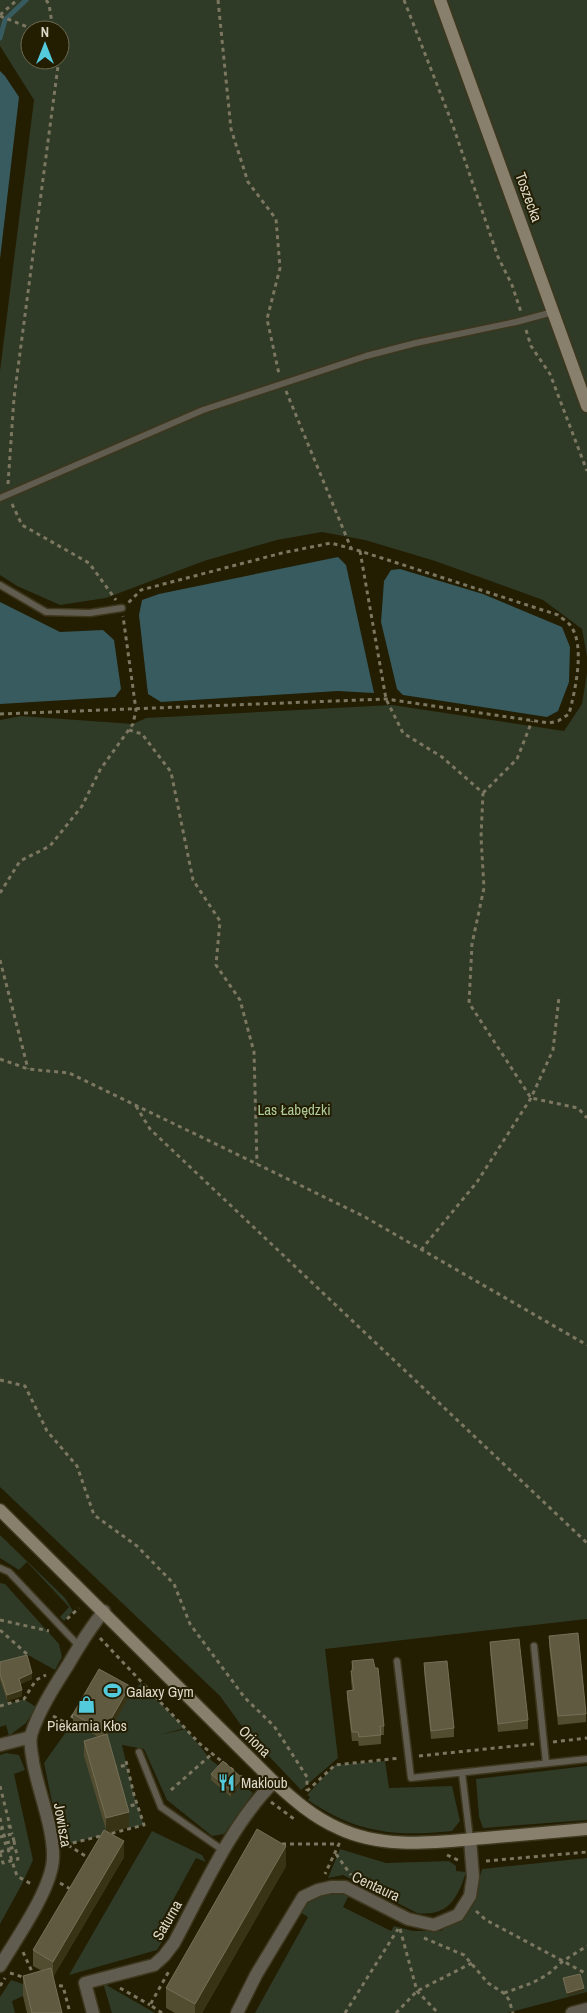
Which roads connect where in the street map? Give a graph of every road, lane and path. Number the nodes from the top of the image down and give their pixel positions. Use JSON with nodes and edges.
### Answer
{"nodes":[{"id":1,"x":17,"y":0,"type":"edge"},
{"id":2,"x":46,"y":0,"type":"edge"},
{"id":3,"x":218,"y":0,"type":"edge"},
{"id":4,"x":404,"y":0,"type":"edge"},
{"id":5,"x":440,"y":0,"type":"edge"},
{"id":6,"x":0,"y":16,"type":"edge"},
{"id":7,"x":51,"y":20,"type":"edge"},
{"id":8,"x":20,"y":24,"type":"edge"},
{"id":9,"x":57,"y":70,"type":"edge"},
{"id":10,"x":553,"y":312,"type":"junction"},
{"id":11,"x":523,"y":320,"type":"junction"},
{"id":12,"x":283,"y":384,"type":"junction"},
{"id":13,"x":587,"y":406,"type":"edge"},
{"id":14,"x":587,"y":471,"type":"edge"},
{"id":15,"x":8,"y":495,"type":"junction"},
{"id":16,"x":0,"y":498,"type":"edge"},
{"id":17,"x":351,"y":548,"type":"junction"},
{"id":18,"x":360,"y":550,"type":"junction"},
{"id":19,"x":0,"y":585,"type":"edge"},
{"id":20,"x":122,"y":608,"type":"junction"},
{"id":21,"x":386,"y":699,"type":"junction"},
{"id":22,"x":136,"y":710,"type":"junction"},
{"id":23,"x":0,"y":714,"type":"edge"},
{"id":24,"x":532,"y":720,"type":"junction"},
{"id":25,"x":129,"y":730,"type":"junction"},
{"id":26,"x":483,"y":793,"type":"junction"},
{"id":27,"x":0,"y":893,"type":"edge"},
{"id":28,"x":0,"y":960,"type":"edge"},
{"id":29,"x":559,"y":996,"type":"dead end"},
{"id":30,"x":0,"y":1059,"type":"edge"},
{"id":31,"x":28,"y":1069,"type":"junction"},
{"id":32,"x":531,"y":1098,"type":"junction"},
{"id":33,"x":136,"y":1105,"type":"junction"},
{"id":34,"x":587,"y":1118,"type":"edge"},
{"id":35,"x":257,"y":1164,"type":"junction"},
{"id":36,"x":421,"y":1250,"type":"junction"},
{"id":37,"x":587,"y":1345,"type":"edge"},
{"id":38,"x":0,"y":1380,"type":"edge"},
{"id":39,"x":0,"y":1510,"type":"edge"},
{"id":40,"x":587,"y":1543,"type":"edge"},
{"id":41,"x":0,"y":1568,"type":"edge"},
{"id":42,"x":77,"y":1610,"type":"dead end"},
{"id":43,"x":104,"y":1612,"type":"junction"},
{"id":44,"x":0,"y":1620,"type":"edge"},
{"id":45,"x":63,"y":1623,"type":"dead end"},
{"id":46,"x":0,"y":1630,"type":"edge"},
{"id":47,"x":48,"y":1631,"type":"dead end"},
{"id":48,"x":97,"y":1634,"type":"dead end"},
{"id":49,"x":79,"y":1646,"type":"junction"},
{"id":50,"x":534,"y":1646,"type":"dead end"},
{"id":51,"x":28,"y":1655,"type":"edge"},
{"id":52,"x":397,"y":1661,"type":"dead end"},
{"id":53,"x":24,"y":1700,"type":"dead end"},
{"id":54,"x":0,"y":1706,"type":"edge"},
{"id":55,"x":77,"y":1709,"type":"edge"},
{"id":56,"x":51,"y":1714,"type":"dead end"},
{"id":57,"x":31,"y":1737,"type":"junction"},
{"id":58,"x":587,"y":1738,"type":"edge"},
{"id":59,"x":544,"y":1743,"type":"junction"},
{"id":60,"x":0,"y":1745,"type":"edge"},
{"id":61,"x":139,"y":1752,"type":"dead end"},
{"id":62,"x":213,"y":1753,"type":"junction"},
{"id":63,"x":407,"y":1757,"type":"junction"},
{"id":64,"x":587,"y":1759,"type":"edge"},
{"id":65,"x":546,"y":1764,"type":"junction"},
{"id":66,"x":112,"y":1768,"type":"edge"},
{"id":67,"x":462,"y":1773,"type":"junction"},
{"id":68,"x":274,"y":1782,"type":"junction"},
{"id":69,"x":0,"y":1786,"type":"edge"},
{"id":70,"x":252,"y":1786,"type":"dead end"},
{"id":71,"x":171,"y":1790,"type":"dead end"},
{"id":72,"x":307,"y":1791,"type":"junction"},
{"id":73,"x":1,"y":1795,"type":"edge"},
{"id":74,"x":296,"y":1802,"type":"junction"},
{"id":75,"x":2,"y":1803,"type":"edge"},
{"id":76,"x":137,"y":1804,"type":"junction"},
{"id":77,"x":123,"y":1808,"type":"edge"},
{"id":78,"x":7,"y":1813,"type":"junction"},
{"id":79,"x":0,"y":1817,"type":"edge"},
{"id":80,"x":10,"y":1826,"type":"junction"},
{"id":81,"x":1,"y":1829,"type":"edge"},
{"id":82,"x":587,"y":1829,"type":"edge"},
{"id":83,"x":12,"y":1834,"type":"junction"},
{"id":84,"x":2,"y":1836,"type":"edge"},
{"id":85,"x":470,"y":1840,"type":"junction"},
{"id":86,"x":14,"y":1841,"type":"junction"},
{"id":87,"x":274,"y":1841,"type":"edge"},
{"id":88,"x":6,"y":1843,"type":"junction"},
{"id":89,"x":68,"y":1844,"type":"junction"},
{"id":90,"x":0,"y":1845,"type":"edge"},
{"id":91,"x":15,"y":1847,"type":"junction"},
{"id":92,"x":8,"y":1849,"type":"junction"},
{"id":93,"x":52,"y":1849,"type":"junction"},
{"id":94,"x":224,"y":1851,"type":"junction"},
{"id":95,"x":587,"y":1852,"type":"edge"},
{"id":96,"x":0,"y":1853,"type":"edge"},
{"id":97,"x":11,"y":1861,"type":"junction"},
{"id":98,"x":480,"y":1861,"type":"dead end"},
{"id":99,"x":94,"y":1863,"type":"edge"},
{"id":100,"x":57,"y":1882,"type":"dead end"},
{"id":101,"x":36,"y":1886,"type":"dead end"},
{"id":102,"x":318,"y":1890,"type":"junction"},
{"id":103,"x":77,"y":1892,"type":"edge"},
{"id":104,"x":472,"y":1907,"type":"dead end"},
{"id":105,"x":399,"y":1927,"type":"junction"},
{"id":106,"x":406,"y":1930,"type":"dead end"},
{"id":107,"x":421,"y":1937,"type":"dead end"},
{"id":108,"x":587,"y":1946,"type":"edge"},
{"id":109,"x":21,"y":1950,"type":"dead end"},
{"id":110,"x":563,"y":1961,"type":"junction"},
{"id":111,"x":472,"y":1963,"type":"junction"},
{"id":112,"x":4,"y":1970,"type":"edge"},
{"id":113,"x":587,"y":1974,"type":"edge"},
{"id":114,"x":103,"y":1979,"type":"junction"},
{"id":115,"x":45,"y":1983,"type":"edge"},
{"id":116,"x":160,"y":1986,"type":"dead end"},
{"id":117,"x":167,"y":1990,"type":"edge"},
{"id":118,"x":417,"y":1991,"type":"junction"},
{"id":119,"x":503,"y":1993,"type":"junction"},
{"id":120,"x":150,"y":2005,"type":"dead end"},
{"id":121,"x":587,"y":2009,"type":"edge"},
{"id":122,"x":65,"y":2012,"type":"dead end"},
{"id":123,"x":70,"y":2012,"type":"edge"},
{"id":124,"x":93,"y":2013,"type":"edge"},
{"id":125,"x":237,"y":2013,"type":"edge"},
{"id":126,"x":345,"y":2013,"type":"edge"},
{"id":127,"x":396,"y":2013,"type":"edge"},
{"id":128,"x":438,"y":2013,"type":"edge"},
{"id":129,"x":513,"y":2013,"type":"edge"},
{"id":130,"x":572,"y":2013,"type":"edge"}],
"edges":[{"from":1,"to":6,"type":"path"},
{"from":2,"to":7,"type":"path"},
{"from":3,"to":12,"type":"path"},
{"from":4,"to":11,"type":"path"},
{"from":5,"to":10,"type":"street","name":"Toszecka"},
{"from":6,"to":8,"type":"path"},
{"from":9,"to":15,"type":"path"},
{"from":10,"to":11,"type":"lane"},
{"from":10,"to":13,"type":"street","name":"Toszecka"},
{"from":11,"to":12,"type":"lane"},
{"from":11,"to":14,"type":"path"},
{"from":12,"to":15,"type":"lane"},
{"from":12,"to":17,"type":"path"},
{"from":15,"to":16,"type":"lane"},
{"from":15,"to":20,"type":"path"},
{"from":17,"to":18,"type":"path"},
{"from":17,"to":20,"type":"path"},
{"from":18,"to":21,"type":"path"},
{"from":18,"to":24,"type":"path"},
{"from":19,"to":20,"type":"lane"},
{"from":20,"to":22,"type":"path"},
{"from":21,"to":22,"type":"path"},
{"from":21,"to":24,"type":"path"},
{"from":21,"to":26,"type":"path"},
{"from":22,"to":23,"type":"path"},
{"from":22,"to":25,"type":"path"},
{"from":24,"to":26,"type":"path"},
{"from":25,"to":27,"type":"path"},
{"from":25,"to":35,"type":"path"},
{"from":26,"to":32,"type":"path"},
{"from":28,"to":31,"type":"path"},
{"from":29,"to":32,"type":"path"},
{"from":30,"to":31,"type":"path"},
{"from":31,"to":33,"type":"path"},
{"from":32,"to":34,"type":"path"},
{"from":32,"to":36,"type":"path"},
{"from":33,"to":35,"type":"path"},
{"from":33,"to":40,"type":"path"},
{"from":35,"to":36,"type":"path"},
{"from":36,"to":37,"type":"path"},
{"from":38,"to":72,"type":"path"},
{"from":39,"to":43,"type":"street","name":"Oriona"},
{"from":41,"to":49,"type":"lane"},
{"from":42,"to":45,"type":"path"},
{"from":43,"to":49,"type":"street","name":"Jowisza"},
{"from":43,"to":68,"type":"street","name":"Oriona"},
{"from":44,"to":47,"type":"path"},
{"from":46,"to":51,"type":"path"},
{"from":48,"to":62,"type":"path"},
{"from":49,"to":57,"type":"street","name":"Jowisza"},
{"from":50,"to":59,"type":"lane"},
{"from":52,"to":63,"type":"lane"},
{"from":53,"to":54,"type":"path"},
{"from":55,"to":56,"type":"path"},
{"from":57,"to":60,"type":"street"},
{"from":57,"to":93,"type":"street","name":"Jowisza"},
{"from":58,"to":59,"type":"path"},
{"from":59,"to":63,"type":"path"},
{"from":59,"to":65,"type":"lane"},
{"from":61,"to":94,"type":"lane"},
{"from":62,"to":70,"type":"path"},
{"from":62,"to":71,"type":"path"},
{"from":63,"to":67,"type":"lane"},
{"from":63,"to":72,"type":"path"},
{"from":64,"to":65,"type":"lane"},
{"from":65,"to":67,"type":"lane"},
{"from":66,"to":76,"type":"path"},
{"from":67,"to":85,"type":"lane"},
{"from":68,"to":74,"type":"street","name":"Oriona"},
{"from":68,"to":94,"type":"street","name":"Saturna"},
{"from":69,"to":73,"type":"path"},
{"from":72,"to":74,"type":"path"},
{"from":73,"to":75,"type":"path"},
{"from":74,"to":85,"type":"street","name":"Oriona"},
{"from":75,"to":78,"type":"path"},
{"from":76,"to":77,"type":"path"},
{"from":76,"to":89,"type":"path"},
{"from":78,"to":79,"type":"path"},
{"from":78,"to":80,"type":"path"},
{"from":79,"to":81,"type":"path"},
{"from":80,"to":81,"type":"path"},
{"from":80,"to":83,"type":"path"},
{"from":81,"to":84,"type":"path"},
{"from":82,"to":85,"type":"street","name":"Oriona"},
{"from":83,"to":84,"type":"path"},
{"from":83,"to":86,"type":"path"},
{"from":84,"to":88,"type":"path"},
{"from":85,"to":102,"type":"street","name":"Centaura"},
{"from":86,"to":88,"type":"path"},
{"from":86,"to":91,"type":"path"},
{"from":87,"to":102,"type":"path"},
{"from":88,"to":90,"type":"path"},
{"from":89,"to":93,"type":"path"},
{"from":89,"to":99,"type":"path"},
{"from":91,"to":92,"type":"path"},
{"from":91,"to":97,"type":"path"},
{"from":92,"to":96,"type":"path"},
{"from":92,"to":97,"type":"path"},
{"from":93,"to":112,"type":"street","name":"Jowisza"},
{"from":94,"to":114,"type":"street","name":"Saturna"},
{"from":95,"to":98,"type":"path"},
{"from":96,"to":97,"type":"path"},
{"from":97,"to":101,"type":"path"},
{"from":100,"to":103,"type":"path"},
{"from":102,"to":125,"type":"street","name":"Centaura"},
{"from":104,"to":110,"type":"path"},
{"from":105,"to":106,"type":"path"},
{"from":105,"to":118,"type":"path"},
{"from":105,"to":126,"type":"path"},
{"from":107,"to":111,"type":"path"},
{"from":108,"to":110,"type":"path"},
{"from":109,"to":112,"type":"path"},
{"from":110,"to":113,"type":"path"},
{"from":110,"to":119,"type":"path"},
{"from":111,"to":118,"type":"path"},
{"from":111,"to":119,"type":"path"},
{"from":114,"to":120,"type":"path"},
{"from":114,"to":124,"type":"street","name":"Saturna"},
{"from":115,"to":123,"type":"path"},
{"from":116,"to":117,"type":"path"},
{"from":118,"to":127,"type":"path"},
{"from":118,"to":128,"type":"path"},
{"from":119,"to":129,"type":"path"},
{"from":121,"to":130,"type":"street"},
{"from":122,"to":123,"type":"path"}]}
